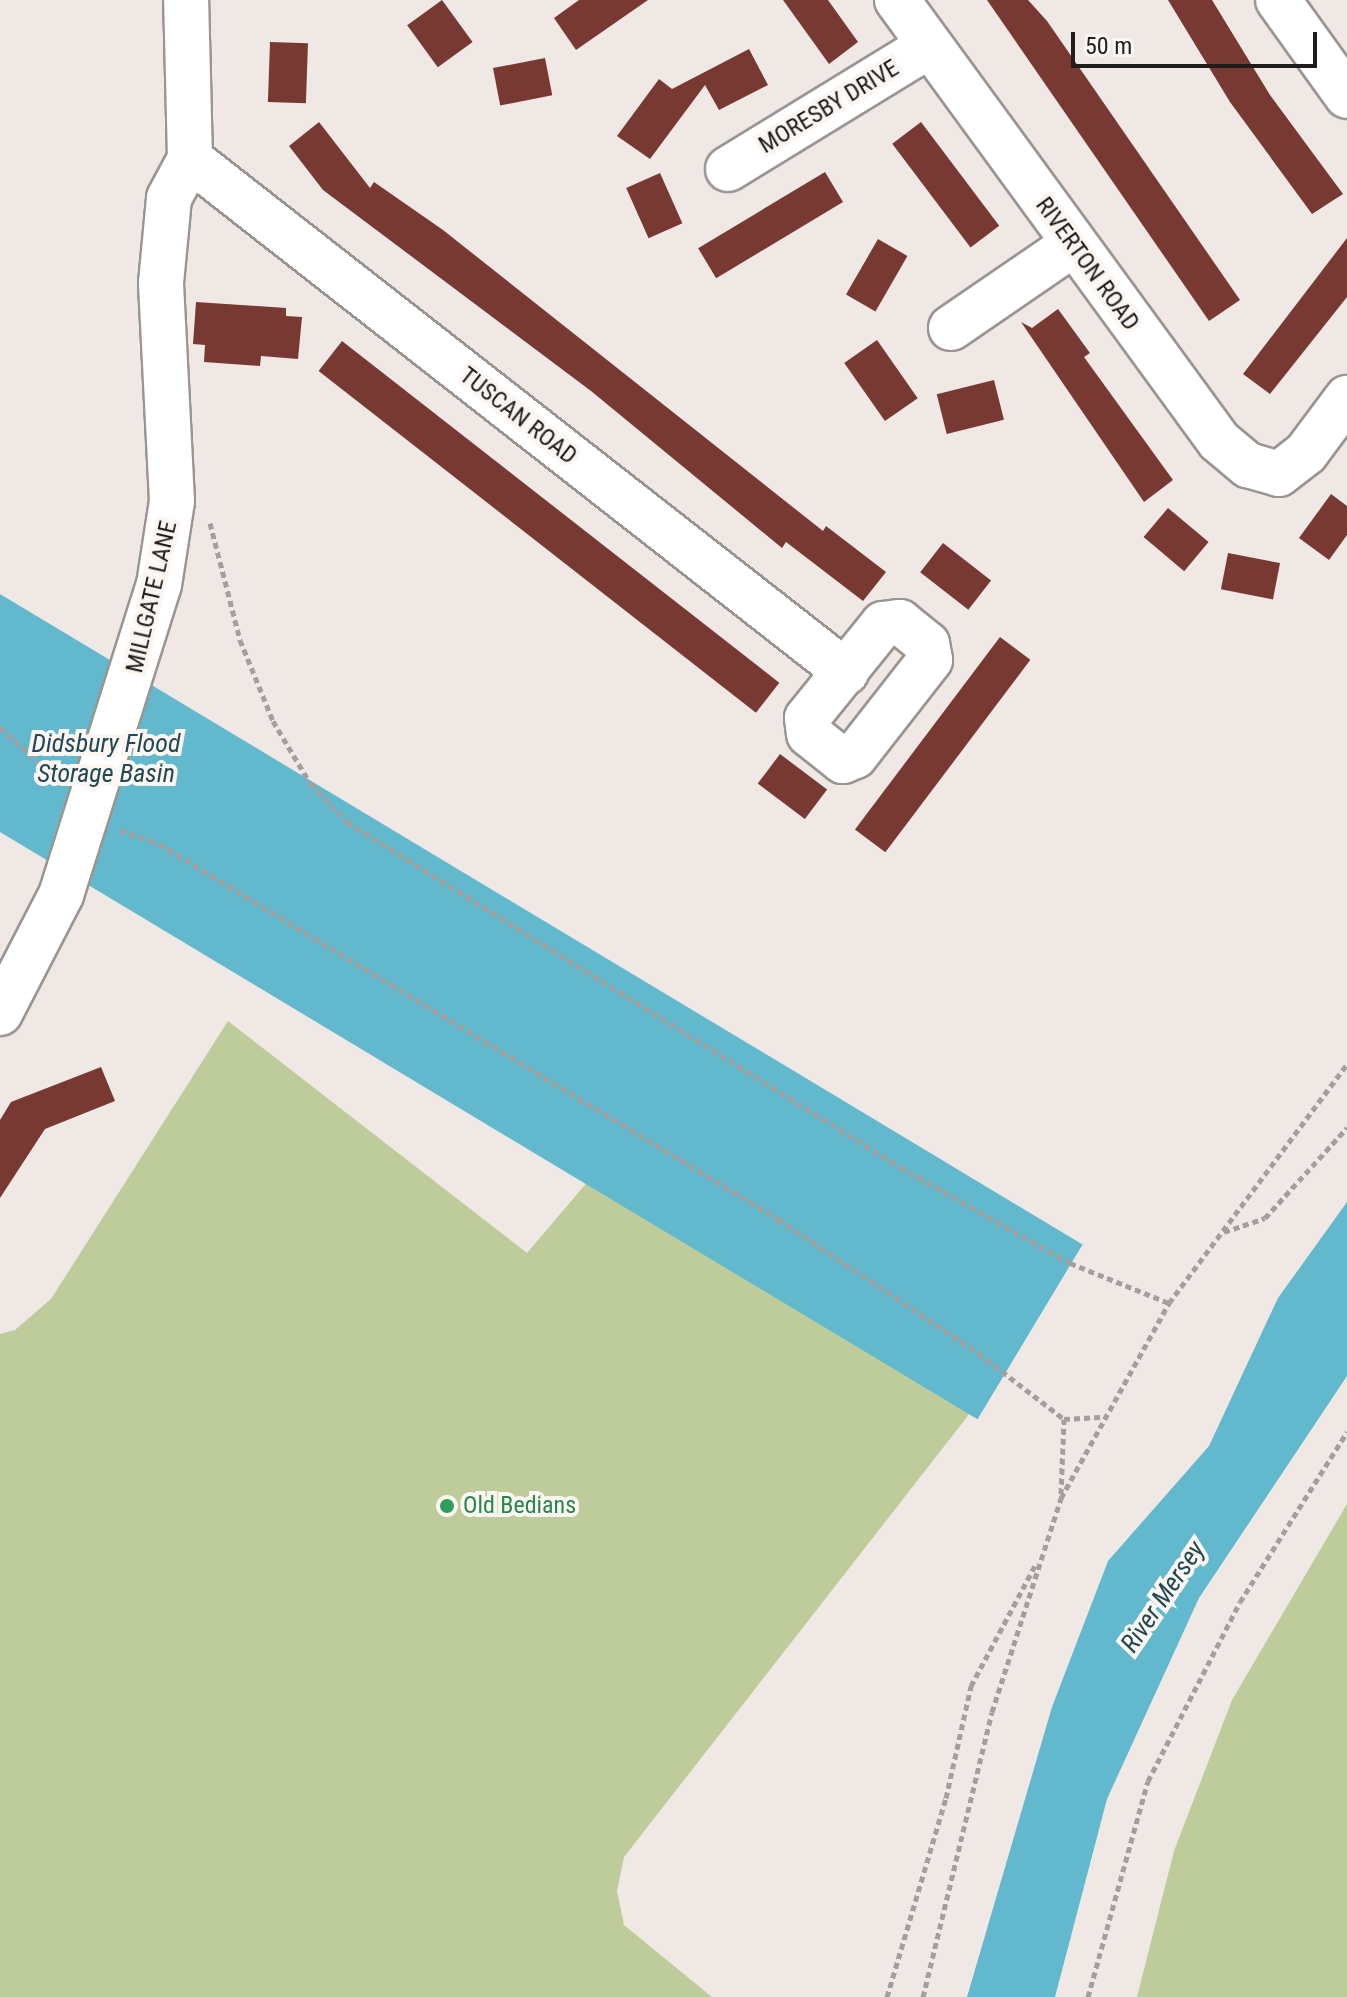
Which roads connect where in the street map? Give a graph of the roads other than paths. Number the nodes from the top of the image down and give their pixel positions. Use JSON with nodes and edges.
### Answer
{"nodes":[{"id":1,"x":186,"y":0,"type":"edge"},
{"id":2,"x":897,"y":0,"type":"edge"},
{"id":3,"x":1278,"y":0,"type":"edge"},
{"id":4,"x":929,"y":46,"type":"junction"},
{"id":5,"x":1347,"y":96,"type":"edge"},
{"id":6,"x":190,"y":159,"type":"junction"},
{"id":7,"x":728,"y":169,"type":"dead end"},
{"id":8,"x":1072,"y":245,"type":"junction"},
{"id":9,"x":951,"y":328,"type":"dead end"},
{"id":10,"x":1347,"y":398,"type":"edge"},
{"id":11,"x":846,"y":672,"type":"dead end"},
{"id":12,"x":0,"y":1013,"type":"edge"}],
"edges":[{"from":1,"to":6,"type":"street"},
{"from":2,"to":4,"type":"street","name":"RIVERTON ROAD"},
{"from":3,"to":5,"type":"street"},
{"from":4,"to":7,"type":"street","name":"MORESBY DRIVE"},
{"from":4,"to":8,"type":"street","name":"RIVERTON ROAD"},
{"from":6,"to":11,"type":"street","name":"TUSCAN ROAD"},
{"from":6,"to":12,"type":"street","name":"MILLGATE LANE"},
{"from":8,"to":9,"type":"street"},
{"from":8,"to":10,"type":"street","name":"RIVERTON ROAD"}]}
